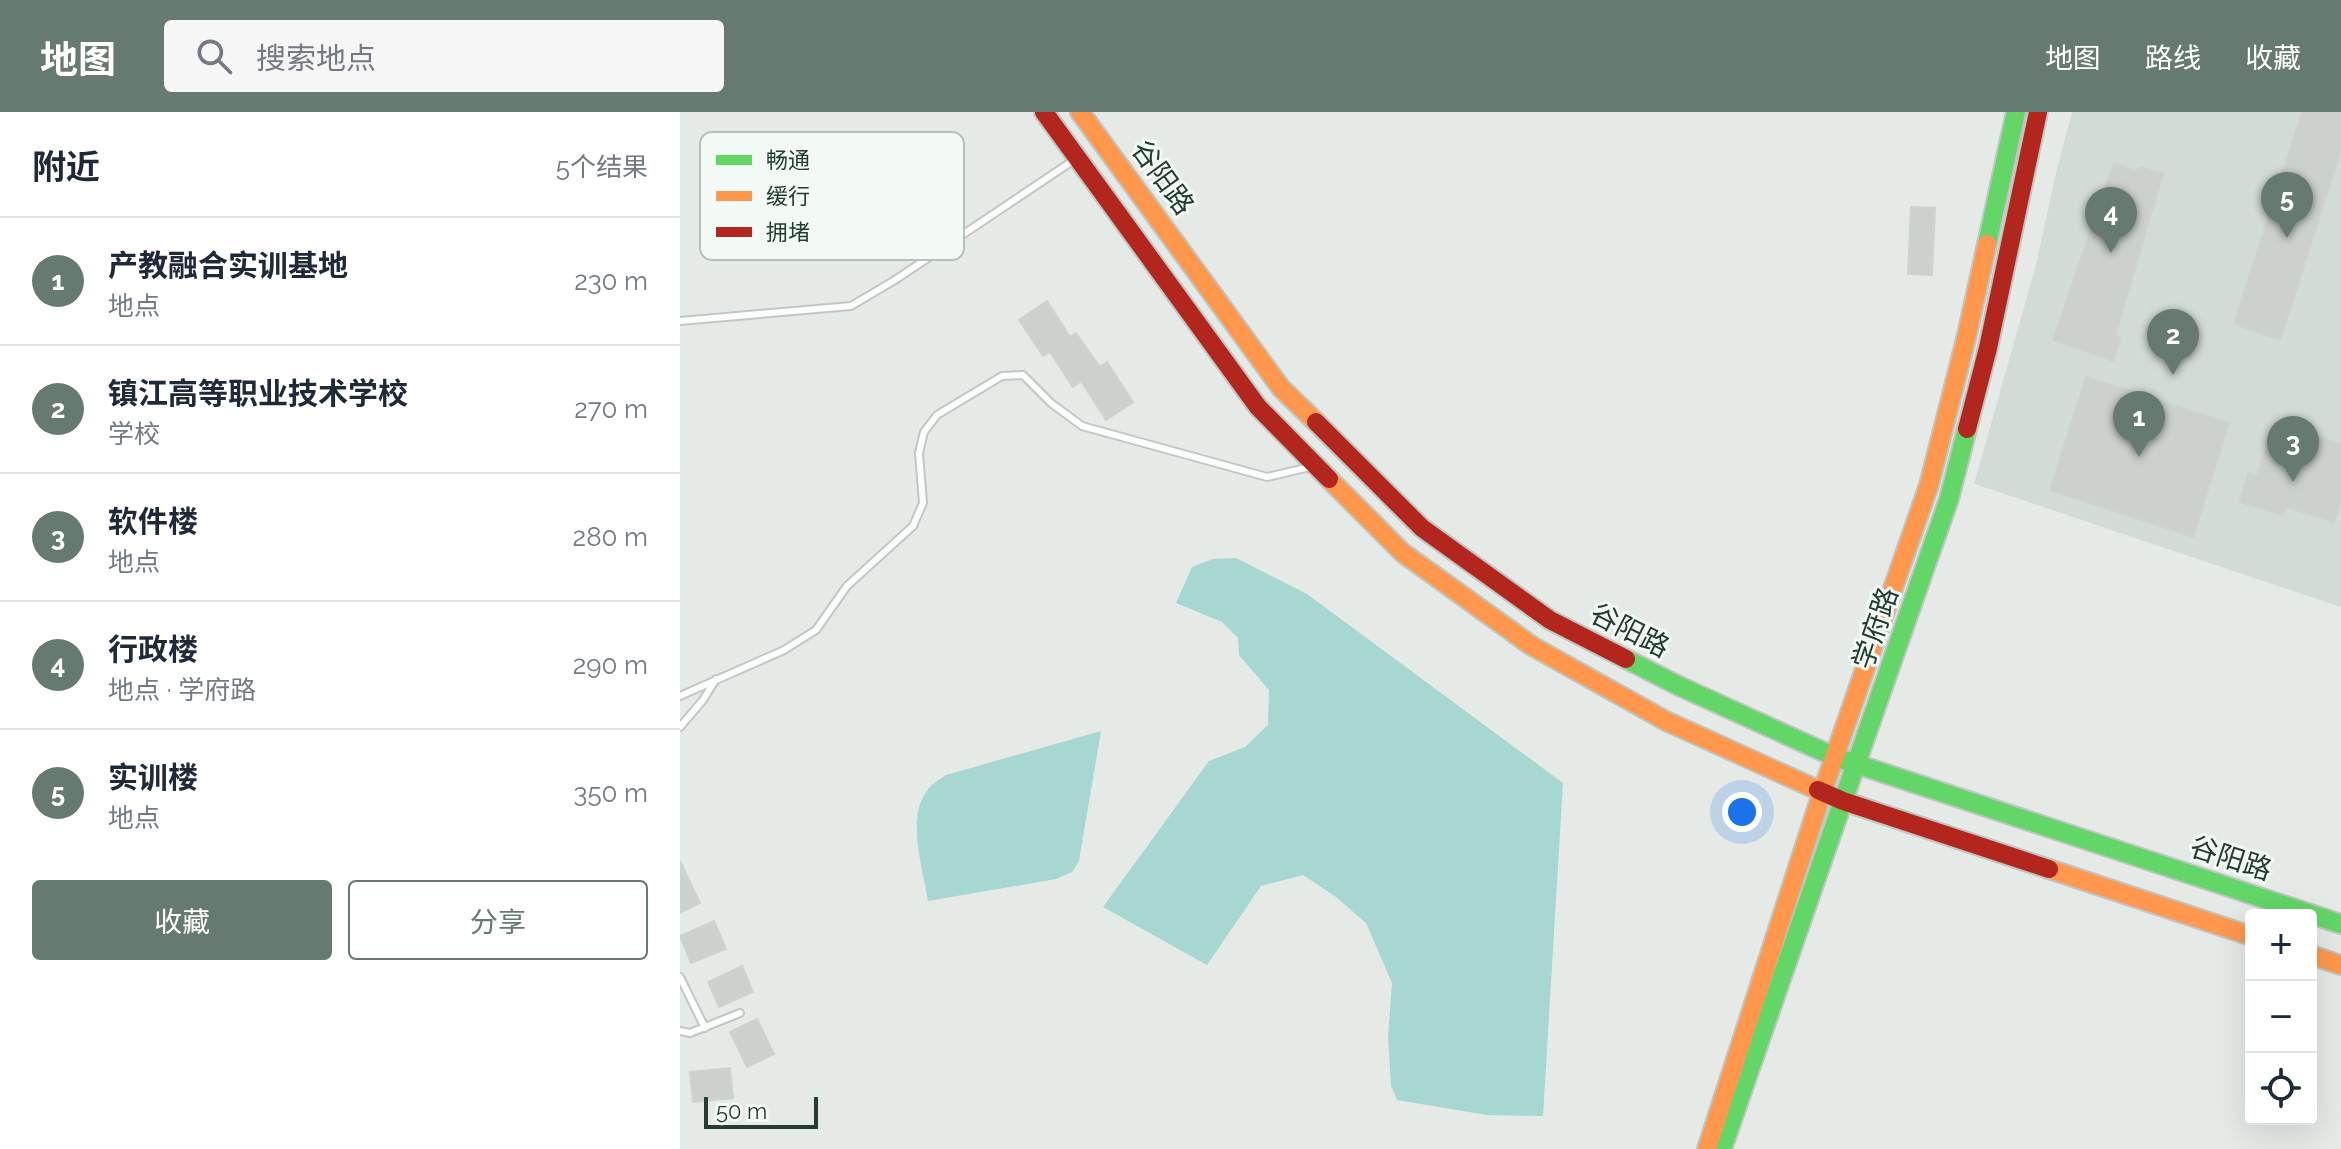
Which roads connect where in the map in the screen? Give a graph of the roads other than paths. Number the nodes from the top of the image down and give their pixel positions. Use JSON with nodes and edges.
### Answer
{"nodes":[{"id":1,"x":1044,"y":112,"type":"edge"},
{"id":2,"x":1080,"y":112,"type":"edge"},
{"id":3,"x":2016,"y":112,"type":"edge"},
{"id":4,"x":2038,"y":112,"type":"edge"},
{"id":5,"x":1077,"y":158,"type":"junction"},
{"id":6,"x":964,"y":234,"type":"edge"},
{"id":7,"x":925,"y":260,"type":"edge"},
{"id":8,"x":680,"y":321,"type":"edge"},
{"id":9,"x":1316,"y":465,"type":"junction"},
{"id":10,"x":716,"y":679,"type":"junction"},
{"id":11,"x":680,"y":696,"type":"edge"},
{"id":12,"x":680,"y":727,"type":"edge"},
{"id":13,"x":1835,"y":757,"type":"junction"},
{"id":14,"x":1857,"y":765,"type":"junction"},
{"id":15,"x":1823,"y":790,"type":"junction"},
{"id":16,"x":1843,"y":801,"type":"junction"},
{"id":17,"x":2341,"y":924,"type":"edge"},
{"id":18,"x":2245,"y":934,"type":"edge"},
{"id":19,"x":2317,"y":957,"type":"edge"},
{"id":20,"x":2341,"y":965,"type":"edge"},
{"id":21,"x":680,"y":977,"type":"edge"},
{"id":22,"x":740,"y":1013,"type":"dead end"},
{"id":23,"x":705,"y":1028,"type":"junction"},
{"id":24,"x":680,"y":1031,"type":"edge"},
{"id":25,"x":1707,"y":1149,"type":"edge"},
{"id":26,"x":1722,"y":1149,"type":"edge"}],
"edges":[{"from":1,"to":5,"type":"main road","name":"谷阳路"},
{"from":2,"to":13,"type":"main road","name":"谷阳路"},
{"from":3,"to":13,"type":"main road","name":"学府路"},
{"from":4,"to":14,"type":"main road","name":"学府路"},
{"from":5,"to":6,"type":"lane"},
{"from":5,"to":9,"type":"main road","name":"谷阳路"},
{"from":7,"to":8,"type":"lane"},
{"from":9,"to":10,"type":"lane"},
{"from":9,"to":15,"type":"main road","name":"谷阳路"},
{"from":10,"to":11,"type":"lane"},
{"from":10,"to":12,"type":"lane"},
{"from":13,"to":14,"type":"main road","name":"谷阳路"},
{"from":13,"to":15,"type":"main road","name":"学府路"},
{"from":14,"to":16,"type":"main road","name":"学府路"},
{"from":14,"to":17,"type":"main road","name":"谷阳路"},
{"from":15,"to":16,"type":"main road","name":"谷阳路"},
{"from":15,"to":25,"type":"main road","name":"学府路"},
{"from":16,"to":18,"type":"main road","name":"谷阳路"},
{"from":16,"to":26,"type":"main road","name":"学府路"},
{"from":19,"to":20,"type":"main road"},
{"from":21,"to":23,"type":"lane"},
{"from":22,"to":23,"type":"lane"},
{"from":23,"to":24,"type":"lane"}]}
